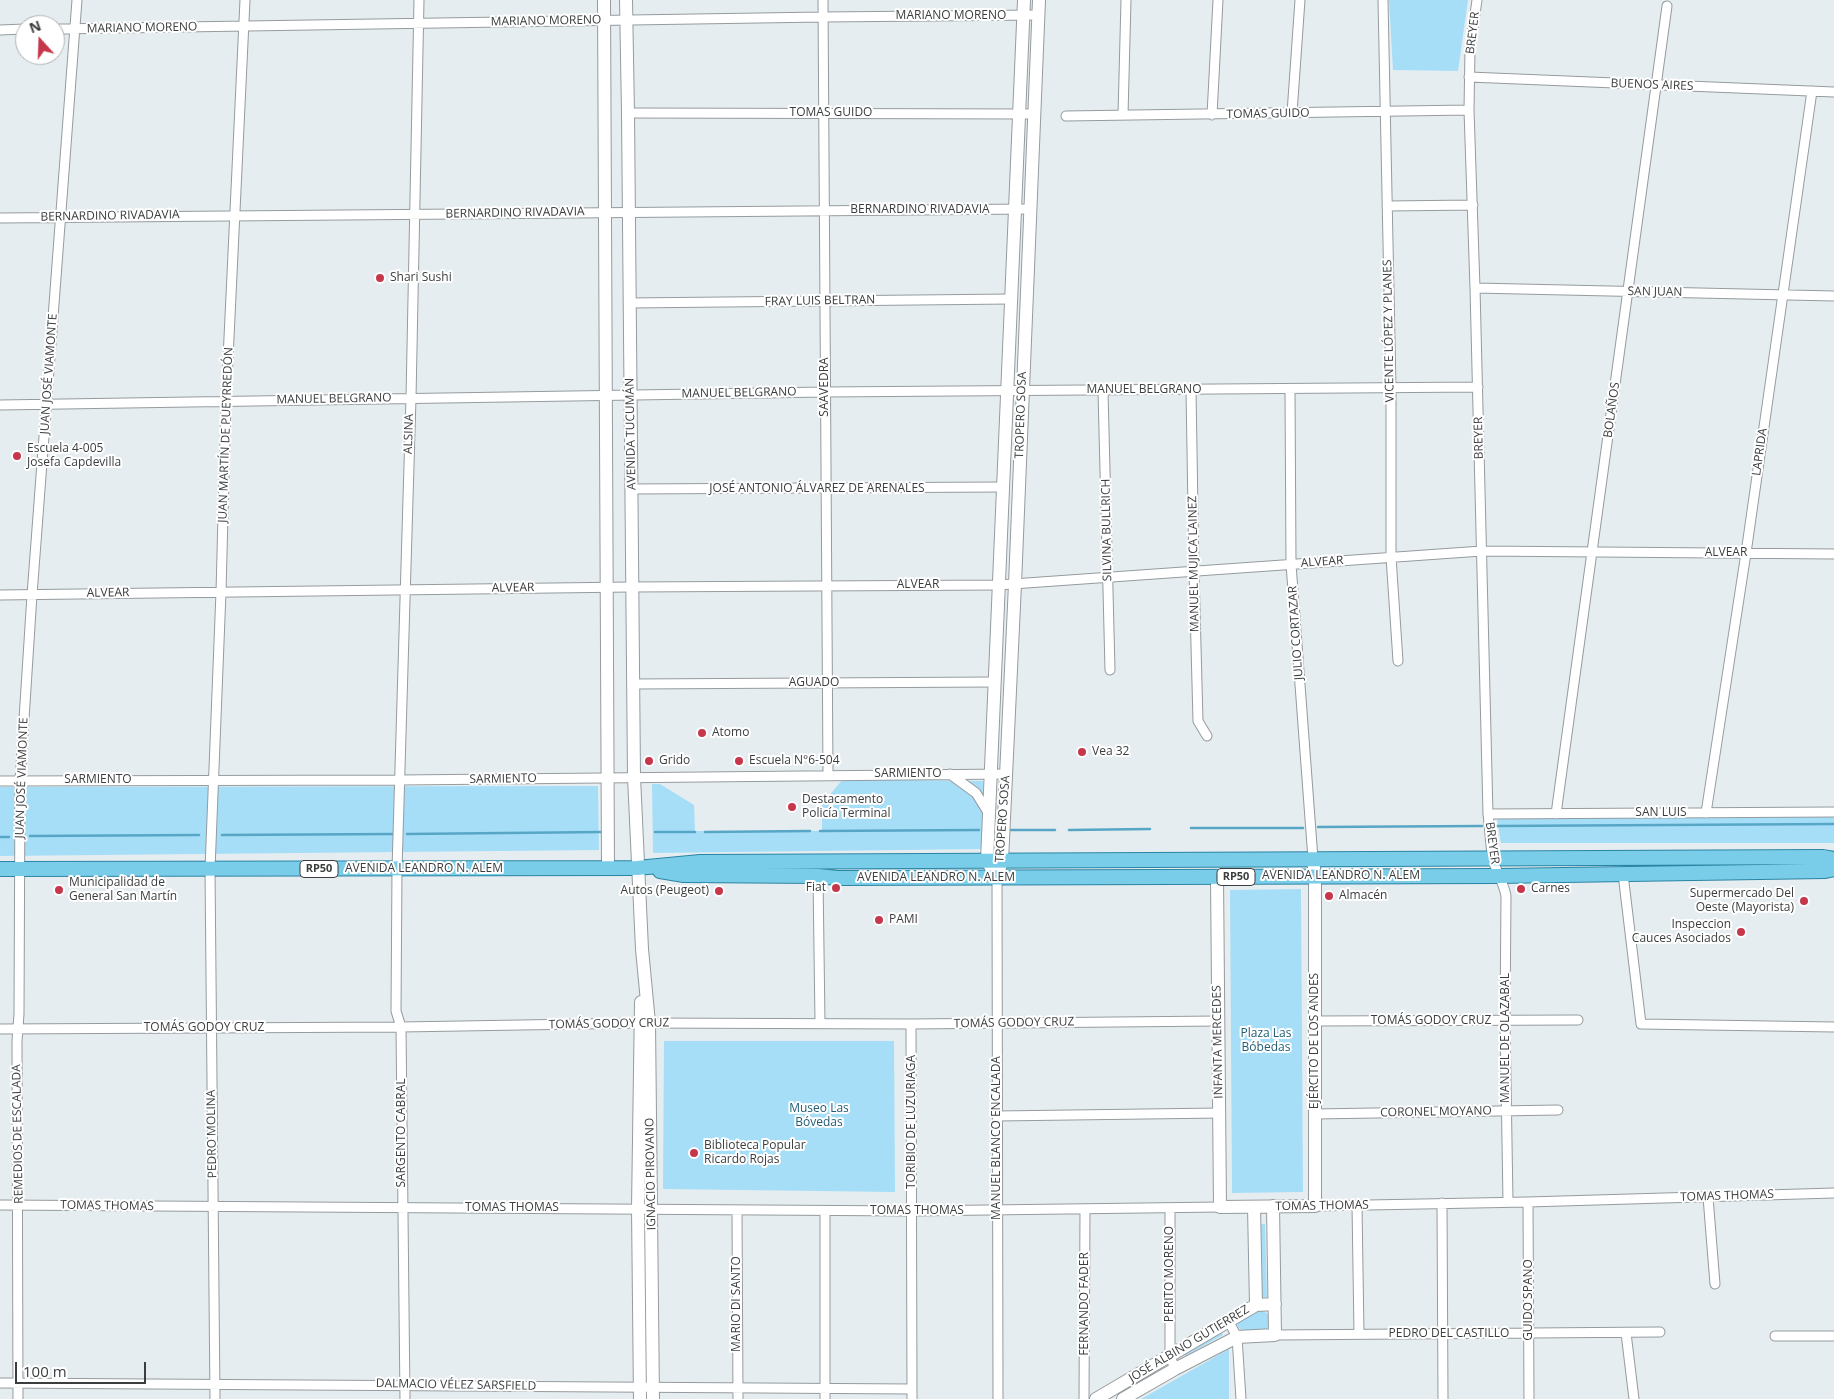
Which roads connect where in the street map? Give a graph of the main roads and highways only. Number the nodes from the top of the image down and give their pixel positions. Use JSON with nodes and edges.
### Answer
{"nodes":[{"id":1,"x":1834,"y":859,"type":"edge"},
{"id":2,"x":637,"y":868,"type":"junction"},
{"id":3,"x":0,"y":869,"type":"edge"},
{"id":4,"x":1834,"y":869,"type":"edge"}],
"edges":[{"from":1,"to":2,"type":"main road","name":"AVENIDA LEANDRO N. ALEM","number":"RP50"},
{"from":2,"to":3,"type":"main road","name":"AVENIDA LEANDRO N. ALEM","number":"RP50"},
{"from":2,"to":4,"type":"main road","name":"AVENIDA LEANDRO N. ALEM","number":"RP50"}]}
